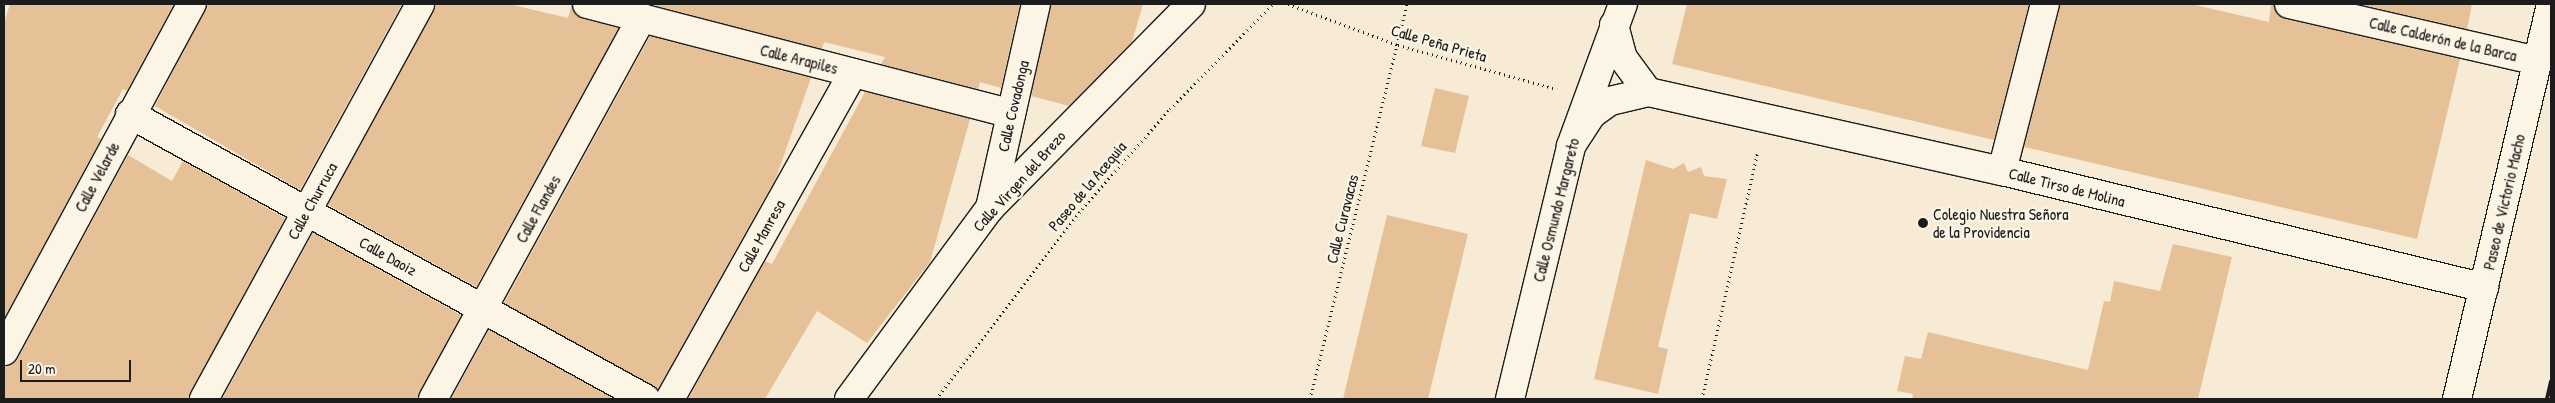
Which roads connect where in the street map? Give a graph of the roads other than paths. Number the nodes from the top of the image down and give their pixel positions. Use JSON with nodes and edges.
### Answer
{"nodes":[{"id":1,"x":192,"y":4,"type":"edge"},
{"id":2,"x":420,"y":4,"type":"edge"},
{"id":3,"x":587,"y":4,"type":"edge"},
{"id":4,"x":1036,"y":4,"type":"edge"},
{"id":5,"x":1191,"y":4,"type":"edge"},
{"id":6,"x":2045,"y":4,"type":"edge"},
{"id":7,"x":2289,"y":4,"type":"edge"},
{"id":8,"x":2551,"y":5,"type":"edge"},
{"id":9,"x":1619,"y":14,"type":"edge"},
{"id":10,"x":642,"y":18,"type":"junction"},
{"id":11,"x":2538,"y":61,"type":"junction"},
{"id":12,"x":853,"y":72,"type":"junction"},
{"id":13,"x":1648,"y":92,"type":"junction"},
{"id":14,"x":130,"y":114,"type":"junction"},
{"id":15,"x":1011,"y":114,"type":"junction"},
{"id":16,"x":1570,"y":146,"type":"junction"},
{"id":17,"x":2002,"y":170,"type":"junction"},
{"id":18,"x":990,"y":208,"type":"junction"},
{"id":19,"x":306,"y":211,"type":"junction"},
{"id":20,"x":2484,"y":288,"type":"junction"},
{"id":21,"x":483,"y":308,"type":"junction"},
{"id":22,"x":4,"y":351,"type":"edge"},
{"id":23,"x":204,"y":399,"type":"edge"},
{"id":24,"x":433,"y":399,"type":"edge"},
{"id":25,"x":646,"y":399,"type":"edge"},
{"id":26,"x":670,"y":399,"type":"edge"},
{"id":27,"x":849,"y":399,"type":"edge"},
{"id":28,"x":1510,"y":399,"type":"edge"},
{"id":29,"x":2457,"y":399,"type":"edge"}],
"edges":[{"from":1,"to":14,"type":"street","name":"Calle Velarde"},
{"from":2,"to":19,"type":"street","name":"Calle Churruca"},
{"from":3,"to":10,"type":"street","name":"Calle Arapiles"},
{"from":4,"to":15,"type":"street","name":"Calle Covadonga"},
{"from":5,"to":18,"type":"street","name":"Calle Virgen del Brezo"},
{"from":6,"to":17,"type":"street"},
{"from":7,"to":11,"type":"street","name":"Calle Calderón de la Barca"},
{"from":8,"to":11,"type":"street","name":"Paseo de Victorio Macho"},
{"from":9,"to":13,"type":"street"},
{"from":9,"to":16,"type":"street","name":"Calle Osmundo Margareto"},
{"from":10,"to":12,"type":"street","name":"Calle Arapiles"},
{"from":10,"to":21,"type":"street","name":"Calle Flandes"},
{"from":11,"to":20,"type":"street","name":"Paseo de Victorio Macho"},
{"from":12,"to":15,"type":"street","name":"Calle Arapiles"},
{"from":12,"to":26,"type":"street","name":"Calle Manresa"},
{"from":13,"to":16,"type":"street","name":"Calle Tirso de Molina"},
{"from":13,"to":17,"type":"street","name":"Calle Tirso de Molina"},
{"from":14,"to":19,"type":"street","name":"Calle Daoiz"},
{"from":14,"to":22,"type":"street","name":"Calle Velarde"},
{"from":15,"to":18,"type":"street","name":"Calle Covadonga"},
{"from":16,"to":28,"type":"street","name":"Calle Osmundo Margareto"},
{"from":17,"to":20,"type":"street","name":"Calle Tirso de Molina"},
{"from":18,"to":27,"type":"street","name":"Calle Virgen del Brezo"},
{"from":19,"to":21,"type":"street","name":"Calle Daoiz"},
{"from":19,"to":23,"type":"street","name":"Calle Churruca"},
{"from":20,"to":29,"type":"street","name":"Paseo de Victorio Macho"},
{"from":21,"to":24,"type":"street","name":"Calle Flandes"},
{"from":21,"to":25,"type":"street","name":"Calle Daoiz"}]}
